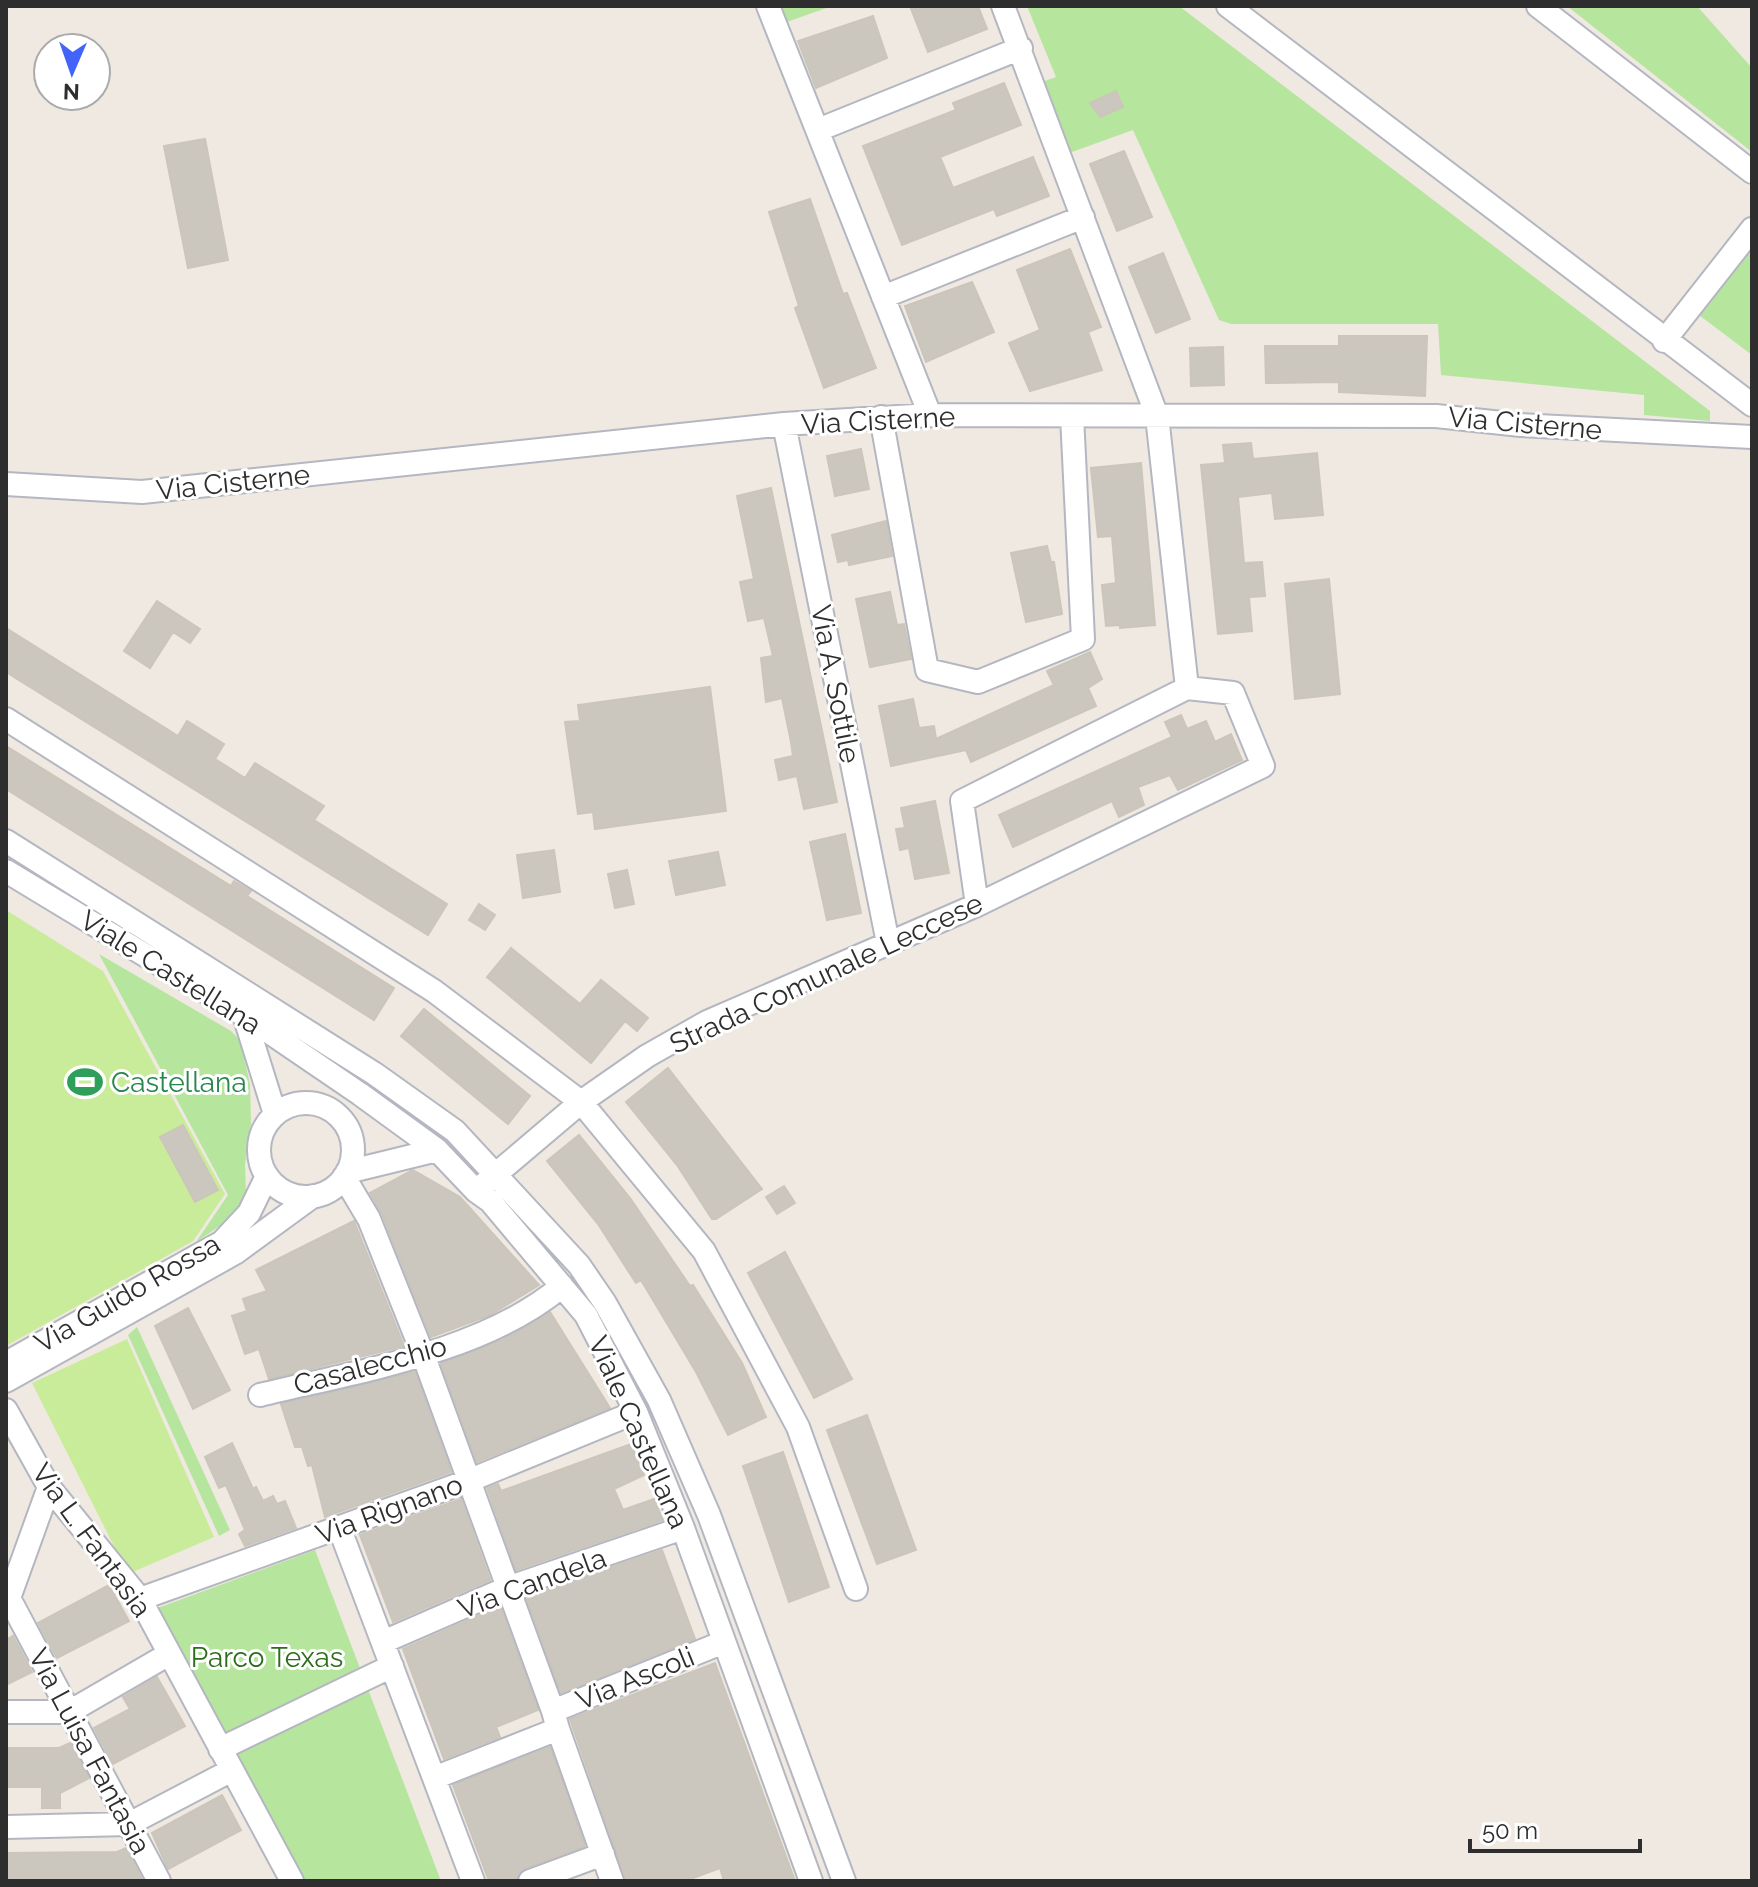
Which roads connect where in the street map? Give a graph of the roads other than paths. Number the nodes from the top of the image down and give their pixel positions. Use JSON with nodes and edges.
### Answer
{"nodes":[{"id":1,"x":768,"y":6,"type":"edge"},
{"id":2,"x":1003,"y":6,"type":"edge"},
{"id":3,"x":1228,"y":6,"type":"edge"},
{"id":4,"x":1538,"y":6,"type":"edge"},
{"id":5,"x":1021,"y":48,"type":"junction"},
{"id":6,"x":818,"y":130,"type":"junction"},
{"id":7,"x":1752,"y":172,"type":"edge"},
{"id":8,"x":1083,"y":217,"type":"junction"},
{"id":9,"x":1752,"y":229,"type":"edge"},
{"id":10,"x":883,"y":297,"type":"junction"},
{"id":11,"x":1664,"y":341,"type":"junction"},
{"id":12,"x":1752,"y":405,"type":"edge"},
{"id":13,"x":930,"y":415,"type":"junction"},
{"id":14,"x":1072,"y":416,"type":"junction"},
{"id":15,"x":1157,"y":416,"type":"junction"},
{"id":16,"x":881,"y":417,"type":"junction"},
{"id":17,"x":784,"y":424,"type":"junction"},
{"id":18,"x":1752,"y":437,"type":"edge"},
{"id":19,"x":6,"y":484,"type":"edge"},
{"id":20,"x":1187,"y":688,"type":"junction"},
{"id":21,"x":6,"y":719,"type":"edge"},
{"id":22,"x":6,"y":841,"type":"edge"},
{"id":23,"x":6,"y":871,"type":"edge"},
{"id":24,"x":977,"y":905,"type":"junction"},
{"id":25,"x":888,"y":943,"type":"junction"},
{"id":26,"x":244,"y":1015,"type":"junction"},
{"id":27,"x":375,"y":1074,"type":"junction"},
{"id":28,"x":360,"y":1094,"type":"junction"},
{"id":29,"x":581,"y":1102,"type":"junction"},
{"id":30,"x":335,"y":1113,"type":"junction"},
{"id":31,"x":275,"y":1114,"type":"junction"},
{"id":32,"x":437,"y":1150,"type":"junction"},
{"id":33,"x":494,"y":1173,"type":"junction"},
{"id":34,"x":345,"y":1174,"type":"junction"},
{"id":35,"x":267,"y":1176,"type":"junction"},
{"id":36,"x":476,"y":1191,"type":"junction"},
{"id":37,"x":313,"y":1196,"type":"junction"},
{"id":38,"x":562,"y":1286,"type":"junction"},
{"id":39,"x":424,"y":1357,"type":"junction"},
{"id":40,"x":6,"y":1363,"type":"edge"},
{"id":41,"x":6,"y":1381,"type":"edge"},
{"id":42,"x":260,"y":1395,"type":"dead end"},
{"id":43,"x":6,"y":1410,"type":"edge"},
{"id":44,"x":636,"y":1412,"type":"junction"},
{"id":45,"x":468,"y":1481,"type":"junction"},
{"id":46,"x":49,"y":1487,"type":"junction"},
{"id":47,"x":339,"y":1527,"type":"junction"},
{"id":48,"x":683,"y":1528,"type":"junction"},
{"id":49,"x":507,"y":1588,"type":"junction"},
{"id":50,"x":856,"y":1589,"type":"dead end"},
{"id":51,"x":7,"y":1598,"type":"edge"},
{"id":52,"x":140,"y":1599,"type":"junction"},
{"id":53,"x":383,"y":1642,"type":"junction"},
{"id":54,"x":724,"y":1642,"type":"junction"},
{"id":55,"x":169,"y":1654,"type":"junction"},
{"id":56,"x":392,"y":1666,"type":"junction"},
{"id":57,"x":6,"y":1712,"type":"edge"},
{"id":58,"x":69,"y":1712,"type":"junction"},
{"id":59,"x":555,"y":1720,"type":"junction"},
{"id":60,"x":220,"y":1749,"type":"junction"},
{"id":61,"x":232,"y":1770,"type":"junction"},
{"id":62,"x":434,"y":1778,"type":"junction"},
{"id":63,"x":129,"y":1824,"type":"junction"},
{"id":64,"x":6,"y":1827,"type":"edge"},
{"id":65,"x":603,"y":1854,"type":"junction"},
{"id":66,"x":288,"y":1880,"type":"edge"},
{"id":67,"x":159,"y":1881,"type":"edge"},
{"id":68,"x":473,"y":1881,"type":"edge"},
{"id":69,"x":530,"y":1881,"type":"edge"},
{"id":70,"x":612,"y":1881,"type":"edge"},
{"id":71,"x":811,"y":1881,"type":"edge"},
{"id":72,"x":844,"y":1881,"type":"edge"}],
"edges":[{"from":1,"to":6,"type":"street"},
{"from":2,"to":5,"type":"street"},
{"from":3,"to":11,"type":"street"},
{"from":4,"to":7,"type":"street"},
{"from":5,"to":6,"type":"street"},
{"from":5,"to":8,"type":"street"},
{"from":6,"to":10,"type":"street"},
{"from":8,"to":10,"type":"street"},
{"from":8,"to":15,"type":"street"},
{"from":9,"to":11,"type":"street"},
{"from":10,"to":13,"type":"street"},
{"from":11,"to":12,"type":"street"},
{"from":13,"to":14,"type":"street","name":"Via Cisterne"},
{"from":13,"to":16,"type":"street","name":"Via Cisterne"},
{"from":14,"to":15,"type":"street","name":"Via Cisterne"},
{"from":14,"to":16,"type":"street"},
{"from":15,"to":18,"type":"street","name":"Via Cisterne"},
{"from":15,"to":20,"type":"street"},
{"from":16,"to":17,"type":"street","name":"Via Cisterne"},
{"from":17,"to":19,"type":"street","name":"Via Cisterne"},
{"from":17,"to":25,"type":"street","name":"Via A. Sottile"},
{"from":20,"to":24,"type":"street"},
{"from":20,"to":24,"type":"street","name":"Strada Comunale Leccese"},
{"from":21,"to":29,"type":"street"},
{"from":22,"to":27,"type":"street"},
{"from":23,"to":26,"type":"street","name":"Viale Castellana"},
{"from":24,"to":25,"type":"street","name":"Strada Comunale Leccese"},
{"from":25,"to":29,"type":"street","name":"Strada Comunale Leccese"},
{"from":26,"to":28,"type":"street","name":"Viale Castellana"},
{"from":26,"to":31,"type":"street"},
{"from":27,"to":28,"type":"street"},
{"from":27,"to":33,"type":"street"},
{"from":28,"to":30,"type":"street"},
{"from":28,"to":32,"type":"street","name":"Viale Castellana"},
{"from":29,"to":33,"type":"street","name":"Strada Comunale Leccese"},
{"from":29,"to":50,"type":"street"},
{"from":30,"to":31,"type":"street"},
{"from":30,"to":34,"type":"street"},
{"from":31,"to":35,"type":"street"},
{"from":32,"to":34,"type":"street"},
{"from":32,"to":36,"type":"street","name":"Viale Castellana"},
{"from":33,"to":36,"type":"street","name":"Strada Comunale Leccese"},
{"from":33,"to":72,"type":"street"},
{"from":34,"to":37,"type":"street"},
{"from":34,"to":39,"type":"street"},
{"from":35,"to":37,"type":"street"},
{"from":35,"to":40,"type":"street","name":"Via Guido Rossa"},
{"from":36,"to":38,"type":"street","name":"Viale Castellana"},
{"from":37,"to":41,"type":"street"},
{"from":38,"to":39,"type":"street","name":"Casalecchio"},
{"from":38,"to":44,"type":"street","name":"Viale Castellana"},
{"from":39,"to":42,"type":"street","name":"Casalecchio"},
{"from":39,"to":45,"type":"street"},
{"from":43,"to":46,"type":"street","name":"Via L. Fantasia"},
{"from":44,"to":45,"type":"street","name":"Via Rignano"},
{"from":44,"to":48,"type":"street","name":"Viale Castellana"},
{"from":45,"to":47,"type":"street","name":"Via Rignano"},
{"from":45,"to":49,"type":"street"},
{"from":46,"to":51,"type":"street","name":"Via Luisa Fantasia"},
{"from":46,"to":52,"type":"street","name":"Via L. Fantasia"},
{"from":47,"to":52,"type":"street","name":"Via Rignano"},
{"from":47,"to":53,"type":"street"},
{"from":48,"to":49,"type":"street","name":"Via Candela"},
{"from":48,"to":54,"type":"street","name":"Viale Castellana"},
{"from":49,"to":53,"type":"street","name":"Via Candela"},
{"from":49,"to":59,"type":"street"},
{"from":51,"to":58,"type":"street","name":"Via Luisa Fantasia"},
{"from":52,"to":55,"type":"street","name":"Via L. Fantasia"},
{"from":53,"to":56,"type":"street"},
{"from":54,"to":59,"type":"street","name":"Via Ascoli"},
{"from":54,"to":71,"type":"street","name":"Viale Castellana"},
{"from":55,"to":58,"type":"street"},
{"from":55,"to":60,"type":"street","name":"Via L. Fantasia"},
{"from":56,"to":60,"type":"street"},
{"from":56,"to":62,"type":"street"},
{"from":57,"to":58,"type":"street"},
{"from":58,"to":63,"type":"street","name":"Via Luisa Fantasia"},
{"from":59,"to":62,"type":"street","name":"Via Ascoli"},
{"from":59,"to":65,"type":"street"},
{"from":60,"to":61,"type":"street","name":"Via L. Fantasia"},
{"from":61,"to":63,"type":"street"},
{"from":61,"to":66,"type":"street","name":"Via L. Fantasia"},
{"from":62,"to":68,"type":"street"},
{"from":63,"to":64,"type":"street"},
{"from":63,"to":67,"type":"street","name":"Via Luisa Fantasia"},
{"from":65,"to":69,"type":"street"},
{"from":65,"to":70,"type":"street"}]}
